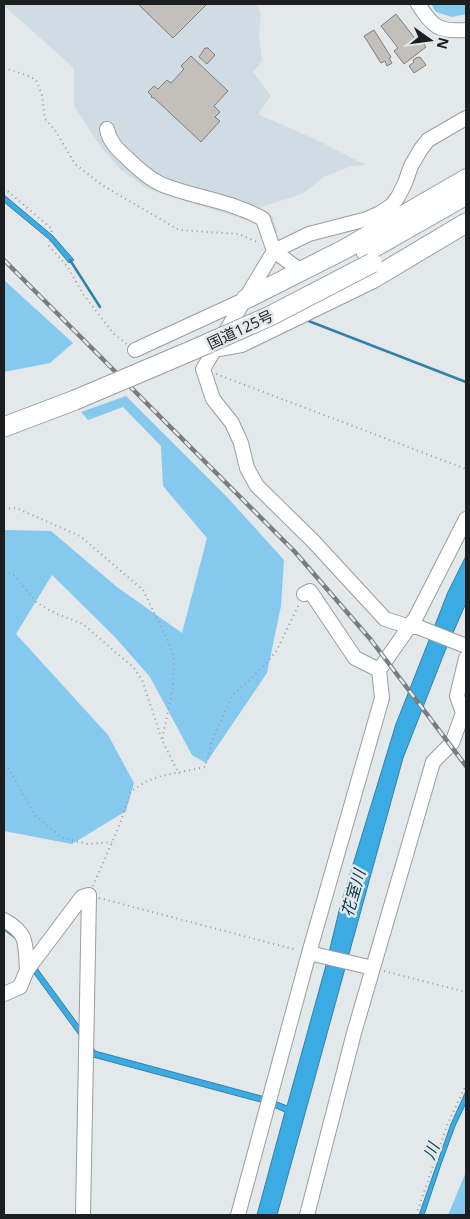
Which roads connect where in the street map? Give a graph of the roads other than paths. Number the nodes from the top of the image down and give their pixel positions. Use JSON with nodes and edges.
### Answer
{"nodes":[{"id":1,"x":418,"y":4,"type":"edge"},
{"id":2,"x":466,"y":30,"type":"edge"},
{"id":3,"x":466,"y":118,"type":"edge"},
{"id":4,"x":107,"y":128,"type":"dead end"},
{"id":5,"x":466,"y":179,"type":"edge"},
{"id":6,"x":466,"y":195,"type":"edge"},
{"id":7,"x":466,"y":208,"type":"edge"},
{"id":8,"x":466,"y":223,"type":"edge"},
{"id":9,"x":274,"y":251,"type":"junction"},
{"id":10,"x":369,"y":258,"type":"junction"},
{"id":11,"x":301,"y":271,"type":"junction"},
{"id":12,"x":246,"y":299,"type":"junction"},
{"id":13,"x":218,"y":347,"type":"junction"},
{"id":14,"x":135,"y":350,"type":"road end"},
{"id":15,"x":176,"y":363,"type":"dead end"},
{"id":16,"x":72,"y":394,"type":"junction"},
{"id":17,"x":4,"y":414,"type":"edge"},
{"id":18,"x":4,"y":427,"type":"edge"},
{"id":19,"x":466,"y":519,"type":"edge"},
{"id":20,"x":304,"y":594,"type":"road end"},
{"id":21,"x":414,"y":627,"type":"junction"},
{"id":22,"x":466,"y":650,"type":"edge"},
{"id":23,"x":379,"y":670,"type":"junction"},
{"id":24,"x":4,"y":920,"type":"edge"},
{"id":25,"x":310,"y":953,"type":"junction"},
{"id":26,"x":373,"y":968,"type":"junction"},
{"id":27,"x":27,"y":970,"type":"junction"},
{"id":28,"x":4,"y":994,"type":"edge"},
{"id":29,"x":83,"y":1215,"type":"edge"},
{"id":30,"x":238,"y":1215,"type":"edge"},
{"id":31,"x":306,"y":1215,"type":"edge"}],
"edges":[{"from":1,"to":2,"type":"street"},
{"from":3,"to":9,"type":"street"},
{"from":4,"to":9,"type":"street"},
{"from":5,"to":11,"type":"highway"},
{"from":6,"to":10,"type":"highway","name":"国道125号"},
{"from":7,"to":10,"type":"highway","name":"国道125号"},
{"from":8,"to":13,"type":"highway"},
{"from":9,"to":11,"type":"street"},
{"from":9,"to":12,"type":"street"},
{"from":10,"to":16,"type":"highway","name":"国道125号"},
{"from":11,"to":12,"type":"highway"},
{"from":12,"to":13,"type":"street"},
{"from":12,"to":14,"type":"street"},
{"from":13,"to":15,"type":"street"},
{"from":13,"to":21,"type":"street"},
{"from":16,"to":17,"type":"highway","name":"国道125号"},
{"from":16,"to":18,"type":"highway","name":"国道125号"},
{"from":19,"to":21,"type":"street"},
{"from":20,"to":23,"type":"street"},
{"from":21,"to":22,"type":"street"},
{"from":21,"to":23,"type":"street"},
{"from":22,"to":26,"type":"street"},
{"from":23,"to":25,"type":"street"},
{"from":24,"to":27,"type":"street"},
{"from":25,"to":26,"type":"street"},
{"from":25,"to":30,"type":"street"},
{"from":26,"to":31,"type":"street"},
{"from":27,"to":28,"type":"street"},
{"from":27,"to":29,"type":"street"}]}
